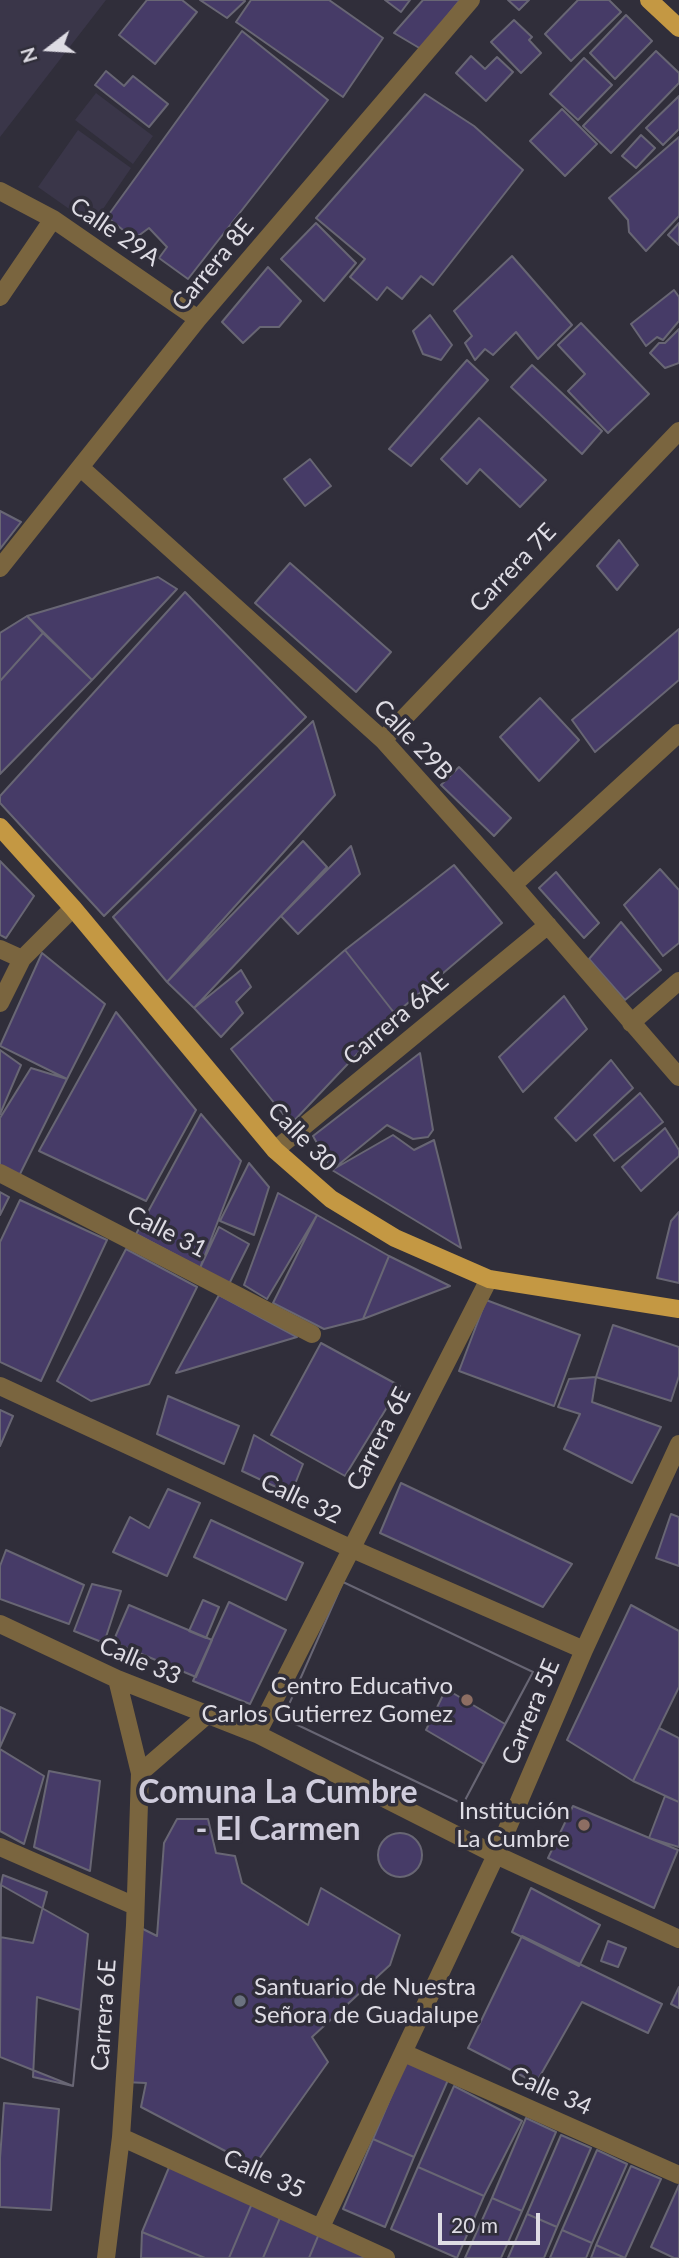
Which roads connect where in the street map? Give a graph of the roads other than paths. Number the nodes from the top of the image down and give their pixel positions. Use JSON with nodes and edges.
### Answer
{"nodes":[{"id":1,"x":471,"y":0,"type":"edge"},
{"id":2,"x":649,"y":0,"type":"edge"},
{"id":3,"x":679,"y":28,"type":"edge"},
{"id":4,"x":0,"y":191,"type":"edge"},
{"id":5,"x":53,"y":219,"type":"junction"},
{"id":6,"x":0,"y":297,"type":"edge"},
{"id":7,"x":198,"y":319,"type":"junction"},
{"id":8,"x":679,"y":431,"type":"edge"},
{"id":9,"x":81,"y":468,"type":"junction"},
{"id":10,"x":0,"y":568,"type":"edge"},
{"id":11,"x":679,"y":733,"type":"edge"},
{"id":12,"x":383,"y":740,"type":"junction"},
{"id":13,"x":0,"y":827,"type":"edge"},
{"id":14,"x":513,"y":885,"type":"junction"},
{"id":15,"x":72,"y":908,"type":"junction"},
{"id":16,"x":548,"y":925,"type":"junction"},
{"id":17,"x":0,"y":949,"type":"edge"},
{"id":18,"x":22,"y":959,"type":"junction"},
{"id":19,"x":679,"y":981,"type":"edge"},
{"id":20,"x":0,"y":1003,"type":"edge"},
{"id":21,"x":631,"y":1023,"type":"junction"},
{"id":22,"x":679,"y":1077,"type":"edge"},
{"id":23,"x":275,"y":1150,"type":"junction"},
{"id":24,"x":0,"y":1173,"type":"edge"},
{"id":25,"x":489,"y":1279,"type":"junction"},
{"id":26,"x":679,"y":1309,"type":"edge"},
{"id":27,"x":312,"y":1334,"type":"dead end"},
{"id":28,"x":0,"y":1387,"type":"edge"},
{"id":29,"x":679,"y":1444,"type":"edge"},
{"id":30,"x":349,"y":1548,"type":"junction"},
{"id":31,"x":0,"y":1624,"type":"edge"},
{"id":32,"x":584,"y":1650,"type":"junction"},
{"id":33,"x":117,"y":1679,"type":"junction"},
{"id":34,"x":206,"y":1715,"type":"junction"},
{"id":35,"x":257,"y":1734,"type":"junction"},
{"id":36,"x":140,"y":1773,"type":"junction"},
{"id":37,"x":0,"y":1847,"type":"edge"},
{"id":38,"x":496,"y":1855,"type":"junction"},
{"id":39,"x":135,"y":1906,"type":"junction"},
{"id":40,"x":679,"y":1938,"type":"edge"},
{"id":41,"x":404,"y":2053,"type":"junction"},
{"id":42,"x":121,"y":2137,"type":"junction"},
{"id":43,"x":679,"y":2175,"type":"edge"},
{"id":44,"x":321,"y":2227,"type":"junction"},
{"id":45,"x":106,"y":2258,"type":"edge"},
{"id":46,"x":386,"y":2258,"type":"edge"}],
"edges":[{"from":1,"to":7,"type":"street","name":"Carrera 8E"},
{"from":2,"to":3,"type":"main road"},
{"from":4,"to":5,"type":"street","name":"Calle 29A"},
{"from":5,"to":6,"type":"street"},
{"from":5,"to":7,"type":"street","name":"Calle 29A"},
{"from":7,"to":9,"type":"street","name":"Carrera 8E"},
{"from":8,"to":12,"type":"street","name":"Carrera 7E"},
{"from":9,"to":10,"type":"street","name":"Carrera 8E"},
{"from":9,"to":12,"type":"street","name":"Calle 29B"},
{"from":11,"to":14,"type":"street"},
{"from":12,"to":14,"type":"street","name":"Calle 29B"},
{"from":13,"to":15,"type":"main road","name":"Calle 30"},
{"from":14,"to":16,"type":"street","name":"Calle 29B"},
{"from":15,"to":18,"type":"street"},
{"from":15,"to":23,"type":"main road","name":"Calle 30"},
{"from":16,"to":21,"type":"street","name":"Calle 29B"},
{"from":16,"to":23,"type":"street","name":"Carrera 6AE"},
{"from":17,"to":18,"type":"street"},
{"from":18,"to":20,"type":"street"},
{"from":19,"to":21,"type":"street"},
{"from":21,"to":22,"type":"street","name":"Calle 29B"},
{"from":23,"to":25,"type":"main road","name":"Calle 30"},
{"from":24,"to":27,"type":"street","name":"Calle 31"},
{"from":25,"to":26,"type":"main road","name":"Calle 30"},
{"from":25,"to":30,"type":"street","name":"Carrera 6E"},
{"from":28,"to":30,"type":"street","name":"Calle 32"},
{"from":29,"to":32,"type":"street","name":"Carrera 5E"},
{"from":30,"to":32,"type":"street","name":"Calle 32"},
{"from":30,"to":35,"type":"street","name":"Carrera 6E"},
{"from":31,"to":33,"type":"street","name":"Calle 33"},
{"from":32,"to":38,"type":"street","name":"Carrera 5E"},
{"from":33,"to":34,"type":"street","name":"Calle 33"},
{"from":33,"to":36,"type":"street","name":"Carrera 6E"},
{"from":34,"to":35,"type":"street","name":"Calle 33"},
{"from":34,"to":36,"type":"street"},
{"from":35,"to":38,"type":"street","name":"Calle 33"},
{"from":36,"to":39,"type":"street","name":"Carrera 6E"},
{"from":37,"to":39,"type":"street"},
{"from":38,"to":40,"type":"street","name":"Calle 33"},
{"from":38,"to":41,"type":"street","name":"Carrera 5E"},
{"from":39,"to":42,"type":"street","name":"Carrera 6E"},
{"from":41,"to":43,"type":"street","name":"Calle 34"},
{"from":41,"to":44,"type":"street","name":"Carrera 5E"},
{"from":42,"to":44,"type":"street","name":"Calle 35"},
{"from":42,"to":45,"type":"street","name":"Carrera 6E"},
{"from":44,"to":46,"type":"street","name":"Calle 35"}]}
